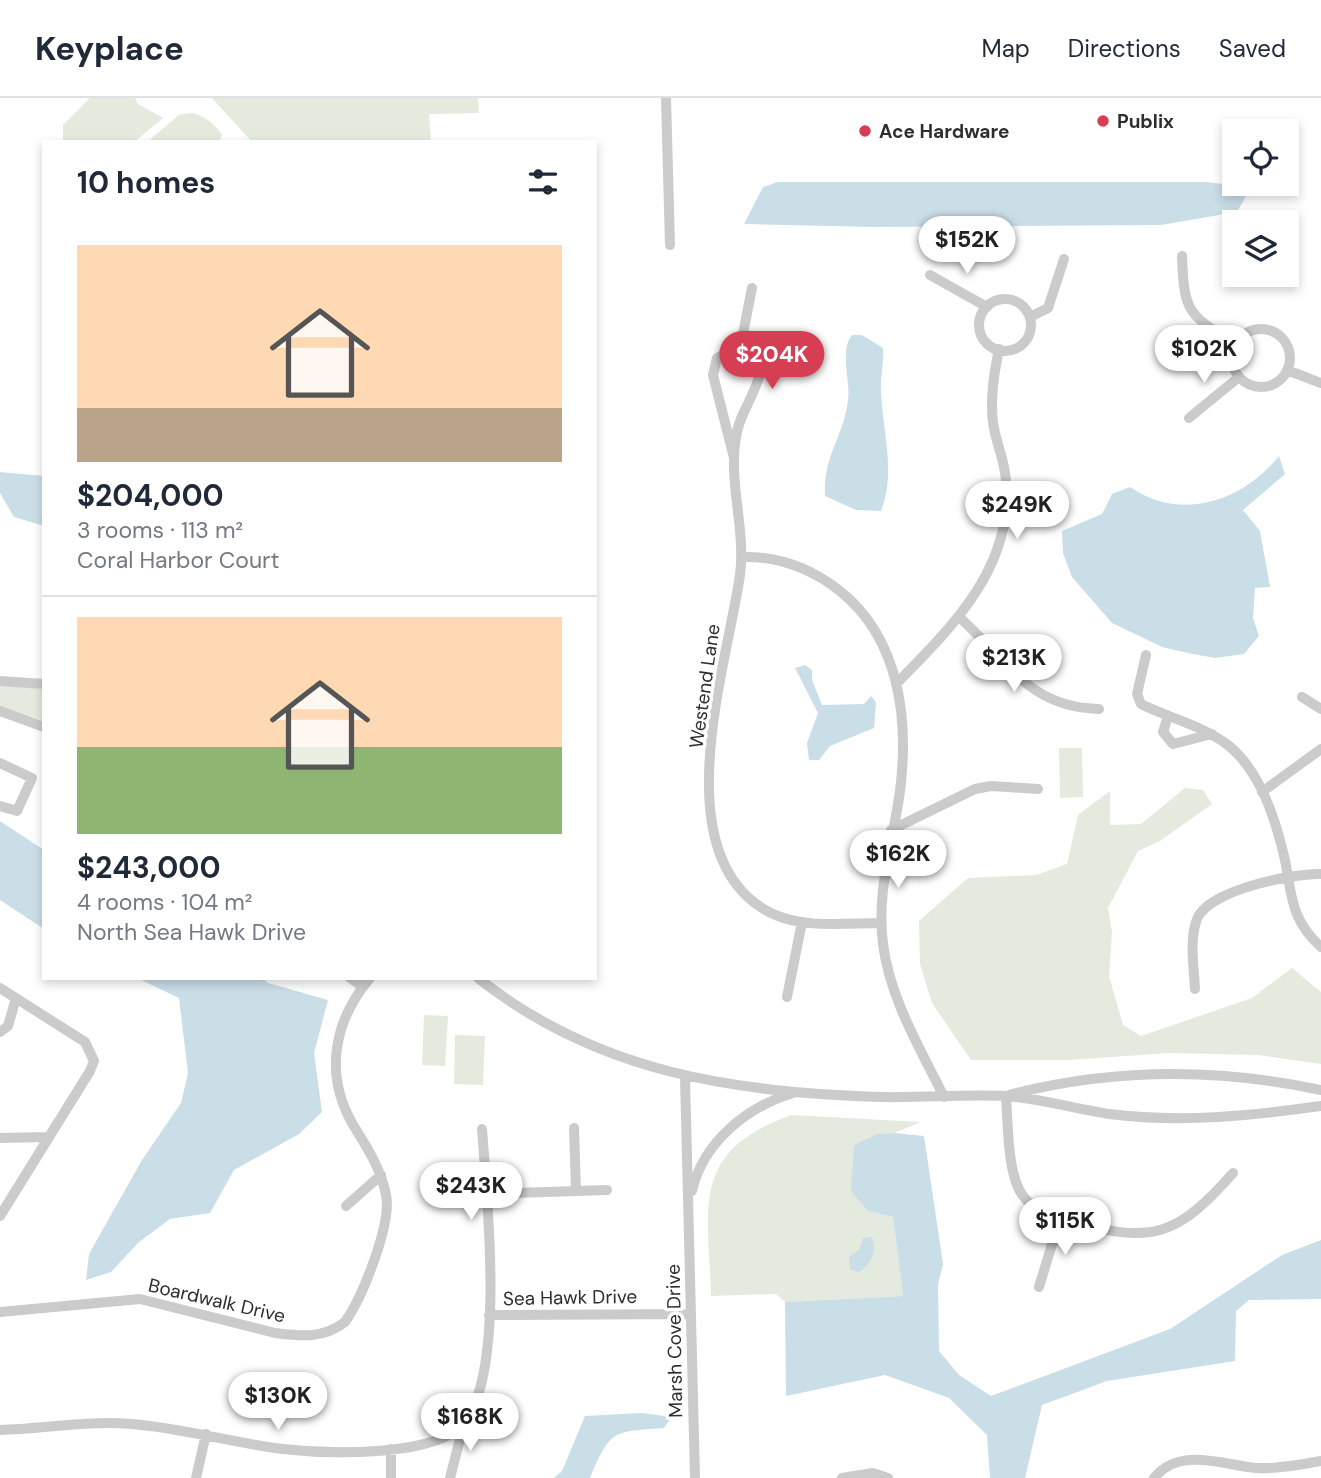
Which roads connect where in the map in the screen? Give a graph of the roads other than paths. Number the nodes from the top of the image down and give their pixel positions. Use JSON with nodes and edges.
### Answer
{"nodes":[{"id":1,"x":666,"y":98,"type":"edge"},
{"id":2,"x":670,"y":245,"type":"dead end"},
{"id":3,"x":1182,"y":256,"type":"dead end"},
{"id":4,"x":1064,"y":259,"type":"dead end"},
{"id":5,"x":930,"y":275,"type":"dead end"},
{"id":6,"x":752,"y":288,"type":"dead end"},
{"id":7,"x":987,"y":307,"type":"junction"},
{"id":8,"x":1030,"y":317,"type":"junction"},
{"id":9,"x":1235,"y":344,"type":"junction"},
{"id":10,"x":740,"y":349,"type":"junction"},
{"id":11,"x":999,"y":349,"type":"junction"},
{"id":12,"x":1287,"y":370,"type":"junction"},
{"id":13,"x":1239,"y":377,"type":"junction"},
{"id":14,"x":1321,"y":383,"type":"edge"},
{"id":15,"x":1189,"y":418,"type":"dead end"},
{"id":16,"x":734,"y":458,"type":"junction"},
{"id":17,"x":742,"y":557,"type":"junction"},
{"id":18,"x":960,"y":617,"type":"junction"},
{"id":19,"x":1146,"y":655,"type":"dead end"},
{"id":20,"x":0,"y":681,"type":"edge"},
{"id":21,"x":42,"y":684,"type":"edge"},
{"id":22,"x":896,"y":684,"type":"junction"},
{"id":23,"x":1302,"y":697,"type":"dead end"},
{"id":24,"x":1099,"y":709,"type":"dead end"},
{"id":25,"x":1321,"y":709,"type":"edge"},
{"id":26,"x":0,"y":711,"type":"edge"},
{"id":27,"x":1168,"y":716,"type":"junction"},
{"id":28,"x":42,"y":726,"type":"edge"},
{"id":29,"x":1212,"y":734,"type":"junction"},
{"id":30,"x":1321,"y":749,"type":"edge"},
{"id":31,"x":0,"y":763,"type":"edge"},
{"id":32,"x":1038,"y":789,"type":"dead end"},
{"id":33,"x":1262,"y":792,"type":"junction"},
{"id":34,"x":0,"y":806,"type":"edge"},
{"id":35,"x":891,"y":830,"type":"junction"},
{"id":36,"x":1321,"y":874,"type":"edge"},
{"id":37,"x":1287,"y":876,"type":"junction"},
{"id":38,"x":802,"y":922,"type":"junction"},
{"id":39,"x":881,"y":923,"type":"junction"},
{"id":40,"x":1321,"y":947,"type":"edge"},
{"id":41,"x":481,"y":980,"type":"edge"},
{"id":42,"x":366,"y":982,"type":"edge"},
{"id":43,"x":0,"y":988,"type":"edge"},
{"id":44,"x":1195,"y":989,"type":"dead end"},
{"id":45,"x":787,"y":997,"type":"dead end"},
{"id":46,"x":16,"y":998,"type":"junction"},
{"id":47,"x":0,"y":1032,"type":"edge"},
{"id":48,"x":685,"y":1077,"type":"junction"},
{"id":49,"x":1321,"y":1090,"type":"edge"},
{"id":50,"x":799,"y":1092,"type":"junction"},
{"id":51,"x":1006,"y":1096,"type":"junction"},
{"id":52,"x":944,"y":1097,"type":"junction"},
{"id":53,"x":1321,"y":1106,"type":"edge"},
{"id":54,"x":574,"y":1128,"type":"dead end"},
{"id":55,"x":482,"y":1129,"type":"dead end"},
{"id":56,"x":0,"y":1138,"type":"edge"},
{"id":57,"x":48,"y":1138,"type":"junction"},
{"id":58,"x":1233,"y":1173,"type":"dead end"},
{"id":59,"x":381,"y":1175,"type":"junction"},
{"id":60,"x":607,"y":1190,"type":"dead end"},
{"id":61,"x":576,"y":1191,"type":"junction"},
{"id":62,"x":486,"y":1194,"type":"junction"},
{"id":63,"x":689,"y":1204,"type":"junction"},
{"id":64,"x":346,"y":1206,"type":"dead end"},
{"id":65,"x":0,"y":1216,"type":"edge"},
{"id":66,"x":1060,"y":1218,"type":"junction"},
{"id":67,"x":1039,"y":1287,"type":"dead end"},
{"id":68,"x":0,"y":1312,"type":"edge"},
{"id":69,"x":691,"y":1314,"type":"junction"},
{"id":70,"x":489,"y":1315,"type":"junction"},
{"id":71,"x":466,"y":1420,"type":"junction"},
{"id":72,"x":0,"y":1430,"type":"edge"},
{"id":73,"x":205,"y":1434,"type":"junction"},
{"id":74,"x":391,"y":1449,"type":"junction"},
{"id":75,"x":1321,"y":1461,"type":"edge"},
{"id":76,"x":196,"y":1478,"type":"edge"},
{"id":77,"x":391,"y":1478,"type":"edge"},
{"id":78,"x":450,"y":1478,"type":"edge"},
{"id":79,"x":695,"y":1478,"type":"edge"},
{"id":80,"x":842,"y":1478,"type":"edge"},
{"id":81,"x":888,"y":1478,"type":"edge"},
{"id":82,"x":1154,"y":1478,"type":"edge"}],
"edges":[{"from":1,"to":2,"type":"street"},
{"from":3,"to":9,"type":"street"},
{"from":4,"to":8,"type":"street"},
{"from":5,"to":7,"type":"street"},
{"from":6,"to":10,"type":"street"},
{"from":7,"to":8,"type":"street"},
{"from":7,"to":11,"type":"street"},
{"from":8,"to":11,"type":"street"},
{"from":9,"to":12,"type":"street"},
{"from":9,"to":13,"type":"street"},
{"from":10,"to":16,"type":"street"},
{"from":10,"to":16,"type":"street"},
{"from":11,"to":18,"type":"street"},
{"from":12,"to":13,"type":"street"},
{"from":12,"to":14,"type":"street"},
{"from":13,"to":15,"type":"street"},
{"from":16,"to":17,"type":"street","name":"Westend Lane"},
{"from":17,"to":22,"type":"street"},
{"from":17,"to":38,"type":"street","name":"Westend Lane"},
{"from":18,"to":22,"type":"street"},
{"from":18,"to":24,"type":"street"},
{"from":19,"to":27,"type":"street"},
{"from":20,"to":21,"type":"street"},
{"from":22,"to":35,"type":"street"},
{"from":23,"to":25,"type":"street"},
{"from":26,"to":28,"type":"street"},
{"from":27,"to":29,"type":"street"},
{"from":27,"to":29,"type":"street"},
{"from":29,"to":33,"type":"street"},
{"from":30,"to":33,"type":"street"},
{"from":31,"to":34,"type":"street"},
{"from":32,"to":35,"type":"street"},
{"from":33,"to":37,"type":"street"},
{"from":35,"to":39,"type":"street"},
{"from":36,"to":37,"type":"street"},
{"from":37,"to":40,"type":"street"},
{"from":37,"to":44,"type":"street"},
{"from":38,"to":39,"type":"street","name":"Westend Lane"},
{"from":38,"to":45,"type":"street"},
{"from":39,"to":52,"type":"street"},
{"from":41,"to":48,"type":"street"},
{"from":42,"to":59,"type":"street","name":"Boardwalk Drive"},
{"from":43,"to":46,"type":"street"},
{"from":46,"to":47,"type":"street"},
{"from":46,"to":57,"type":"street"},
{"from":48,"to":50,"type":"street"},
{"from":48,"to":63,"type":"street","name":"Marsh Cove Drive"},
{"from":49,"to":51,"type":"street"},
{"from":50,"to":52,"type":"street"},
{"from":50,"to":63,"type":"street","name":"Marsh Cove Drive"},
{"from":51,"to":52,"type":"street"},
{"from":51,"to":53,"type":"street"},
{"from":51,"to":66,"type":"street"},
{"from":54,"to":61,"type":"street"},
{"from":55,"to":62,"type":"street"},
{"from":56,"to":57,"type":"street"},
{"from":57,"to":65,"type":"street"},
{"from":58,"to":66,"type":"street"},
{"from":59,"to":64,"type":"street"},
{"from":59,"to":68,"type":"street","name":"Boardwalk Drive"},
{"from":60,"to":61,"type":"street"},
{"from":61,"to":62,"type":"street"},
{"from":62,"to":70,"type":"street"},
{"from":63,"to":69,"type":"street","name":"Marsh Cove Drive"},
{"from":66,"to":67,"type":"street"},
{"from":69,"to":70,"type":"street","name":"Sea Hawk Drive"},
{"from":69,"to":79,"type":"street","name":"Marsh Cove Drive"},
{"from":70,"to":71,"type":"street","name":"Sea Hawk Drive"},
{"from":71,"to":74,"type":"street"},
{"from":71,"to":78,"type":"street","name":"Sea Hawk Drive"},
{"from":72,"to":73,"type":"street"},
{"from":73,"to":74,"type":"street"},
{"from":73,"to":76,"type":"street"},
{"from":74,"to":77,"type":"street"},
{"from":75,"to":82,"type":"street"},
{"from":80,"to":81,"type":"street"}]}
